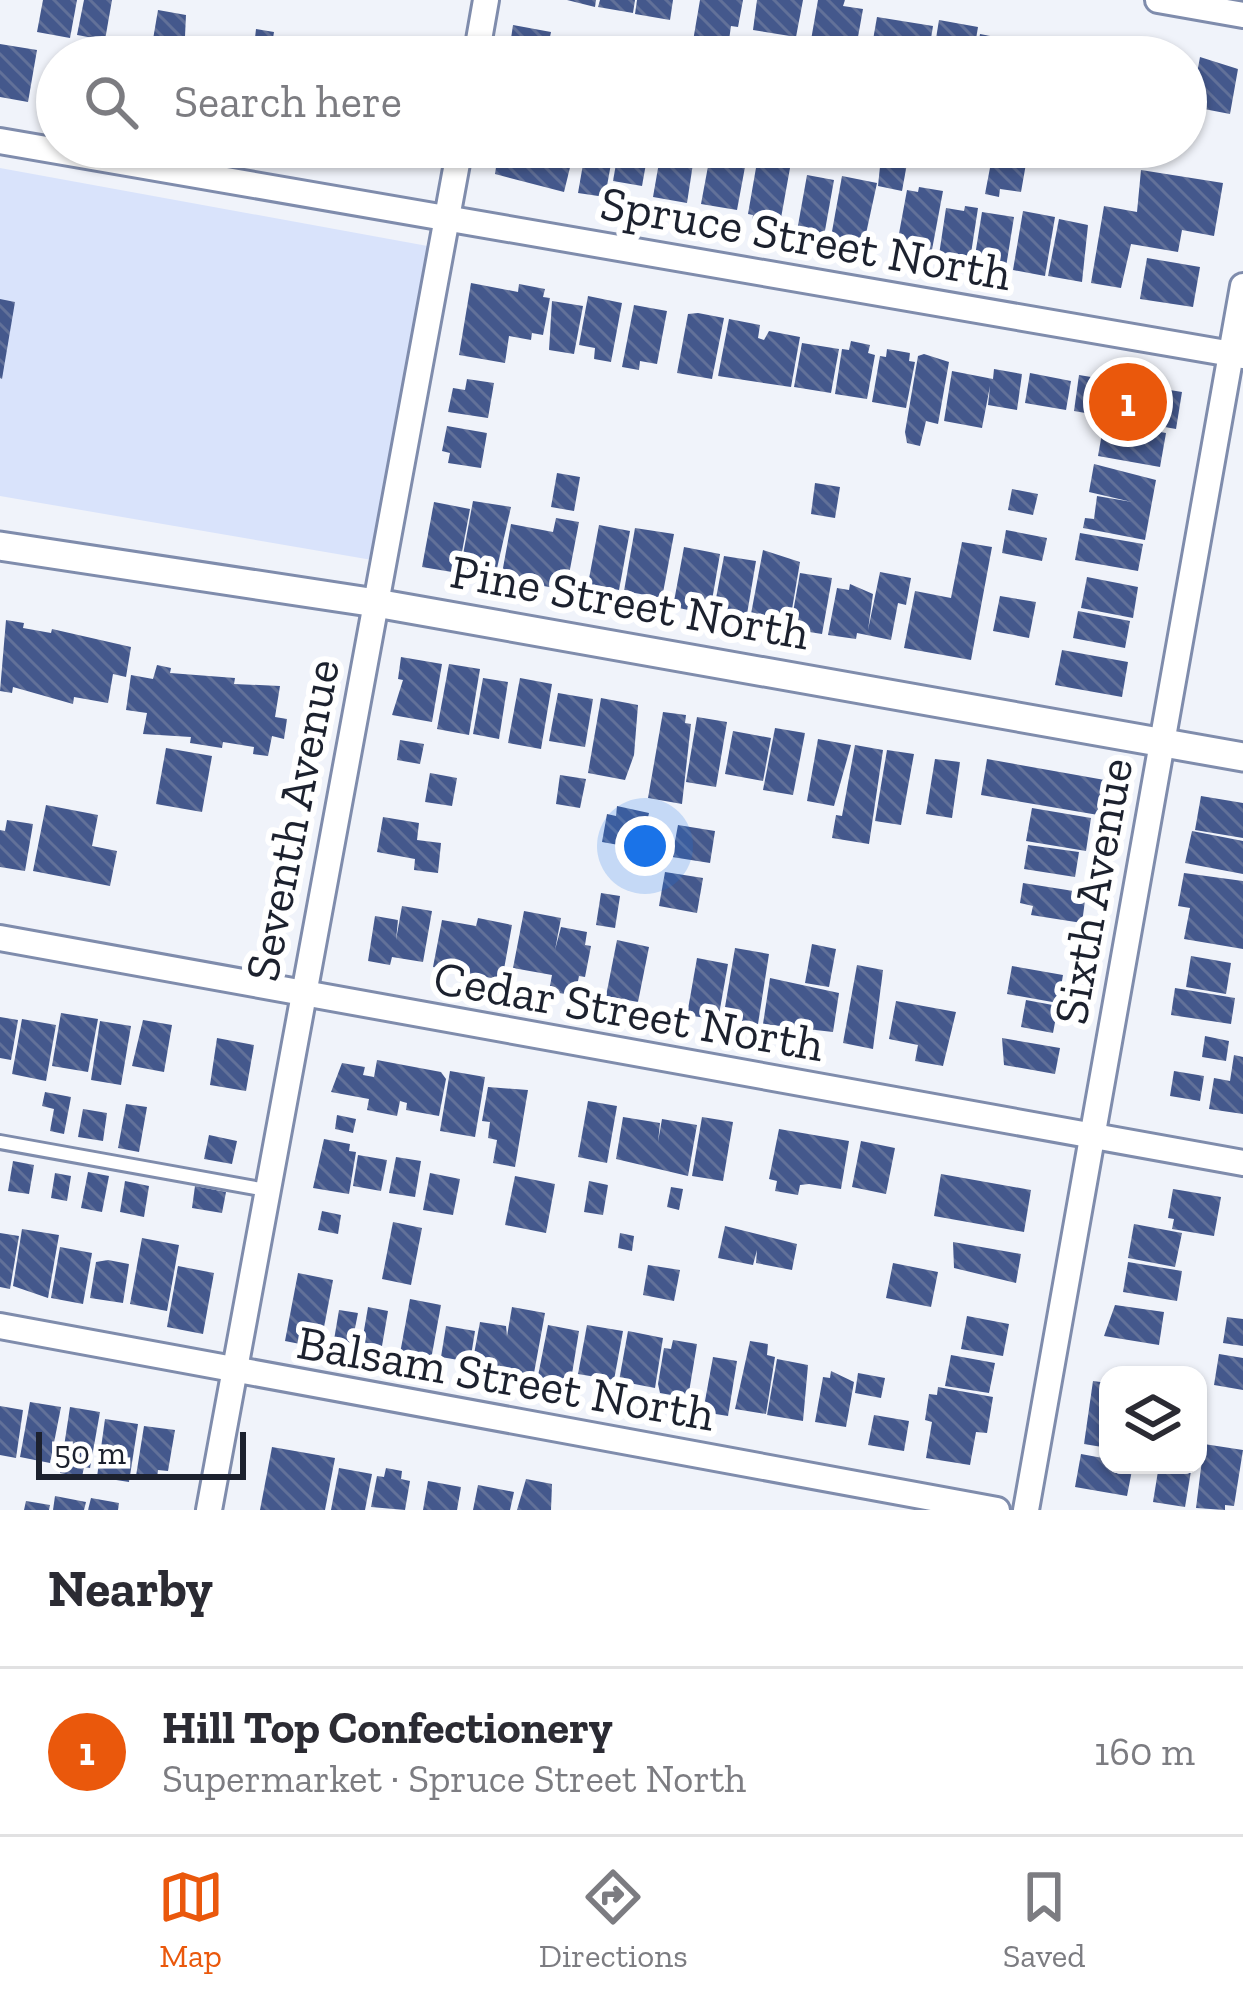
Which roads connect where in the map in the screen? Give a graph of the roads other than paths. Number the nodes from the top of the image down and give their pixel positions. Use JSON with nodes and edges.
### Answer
{"nodes":[{"id":1,"x":486,"y":0,"type":"edge"},
{"id":2,"x":1158,"y":0,"type":"edge"},
{"id":3,"x":1243,"y":14,"type":"edge"},
{"id":4,"x":480,"y":36,"type":"edge"},
{"id":5,"x":0,"y":141,"type":"edge"},
{"id":6,"x":36,"y":147,"type":"edge"},
{"id":7,"x":157,"y":168,"type":"edge"},
{"id":8,"x":456,"y":168,"type":"edge"},
{"id":9,"x":448,"y":218,"type":"junction"},
{"id":10,"x":1243,"y":286,"type":"edge"},
{"id":11,"x":1237,"y":355,"type":"edge"},
{"id":12,"x":0,"y":546,"type":"edge"},
{"id":13,"x":376,"y":603,"type":"junction"},
{"id":14,"x":1162,"y":742,"type":"junction"},
{"id":15,"x":1243,"y":757,"type":"edge"},
{"id":16,"x":0,"y":938,"type":"edge"},
{"id":17,"x":302,"y":994,"type":"junction"},
{"id":18,"x":1092,"y":1138,"type":"junction"},
{"id":19,"x":0,"y":1142,"type":"edge"},
{"id":20,"x":1243,"y":1163,"type":"edge"},
{"id":21,"x":266,"y":1190,"type":"junction"},
{"id":22,"x":0,"y":1326,"type":"edge"},
{"id":23,"x":233,"y":1370,"type":"junction"},
{"id":24,"x":209,"y":1510,"type":"edge"},
{"id":25,"x":997,"y":1510,"type":"edge"},
{"id":26,"x":1026,"y":1510,"type":"edge"}],
"edges":[{"from":1,"to":4,"type":"street"},
{"from":2,"to":3,"type":"street"},
{"from":5,"to":6,"type":"street","name":"Spruce Street North"},
{"from":7,"to":9,"type":"street","name":"Spruce Street North"},
{"from":8,"to":9,"type":"street","name":"Seventh Avenue"},
{"from":9,"to":11,"type":"street","name":"Spruce Street North"},
{"from":9,"to":13,"type":"street","name":"Seventh Avenue"},
{"from":10,"to":11,"type":"street","name":"Sixth Avenue"},
{"from":11,"to":14,"type":"street","name":"Sixth Avenue"},
{"from":12,"to":13,"type":"street","name":"Pine Street North"},
{"from":13,"to":14,"type":"street","name":"Pine Street North"},
{"from":13,"to":17,"type":"street","name":"Seventh Avenue"},
{"from":14,"to":15,"type":"street","name":"Pine Street North"},
{"from":14,"to":18,"type":"street","name":"Sixth Avenue"},
{"from":16,"to":17,"type":"street","name":"Cedar Street North"},
{"from":17,"to":18,"type":"street","name":"Cedar Street North"},
{"from":17,"to":21,"type":"street","name":"Seventh Avenue"},
{"from":18,"to":20,"type":"street","name":"Cedar Street North"},
{"from":18,"to":26,"type":"street","name":"Sixth Avenue"},
{"from":19,"to":21,"type":"lane"},
{"from":21,"to":23,"type":"street","name":"Seventh Avenue"},
{"from":22,"to":23,"type":"street","name":"Balsam Street North"},
{"from":23,"to":24,"type":"street","name":"Seventh Avenue"},
{"from":23,"to":25,"type":"street","name":"Balsam Street North"}]}
